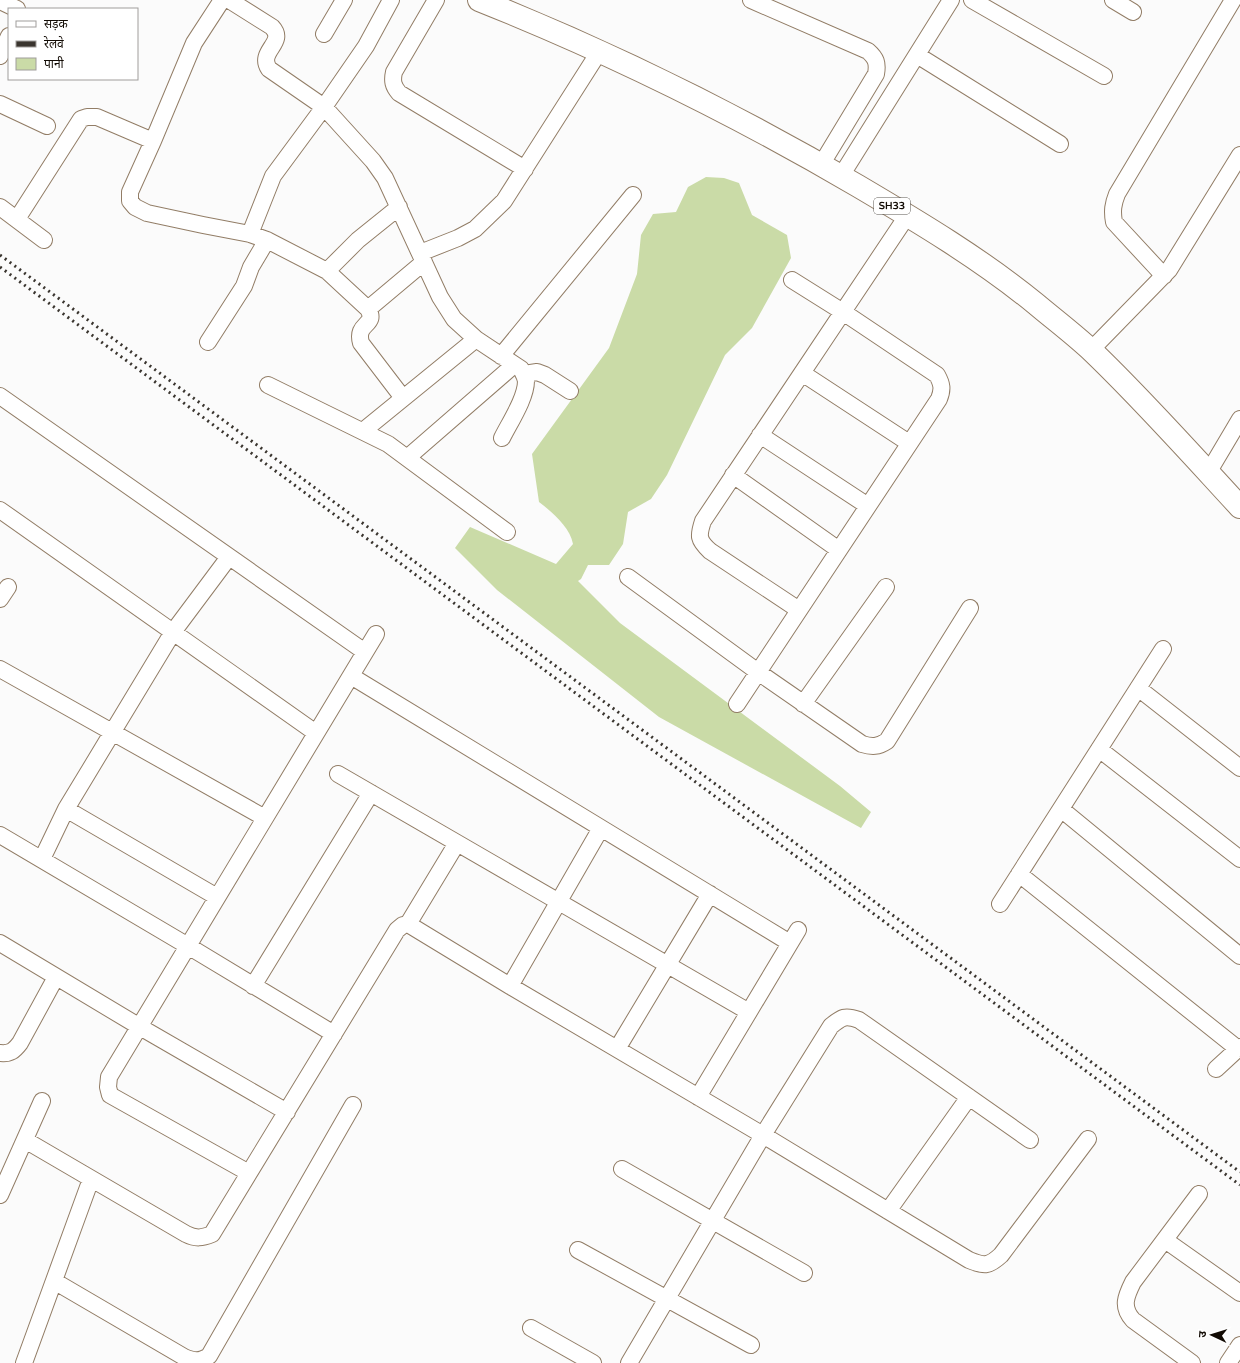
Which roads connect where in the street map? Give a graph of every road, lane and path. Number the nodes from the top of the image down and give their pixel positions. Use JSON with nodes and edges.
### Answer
{"nodes":[{"id":1,"x":222,"y":0,"type":"edge"},
{"id":2,"x":229,"y":0,"type":"edge"},
{"id":3,"x":344,"y":0,"type":"edge"},
{"id":4,"x":391,"y":0,"type":"edge"},
{"id":5,"x":436,"y":0,"type":"edge"},
{"id":6,"x":479,"y":0,"type":"edge"},
{"id":7,"x":751,"y":0,"type":"edge"},
{"id":8,"x":951,"y":0,"type":"edge"},
{"id":9,"x":972,"y":0,"type":"edge"},
{"id":10,"x":1113,"y":0,"type":"edge"},
{"id":11,"x":1232,"y":0,"type":"edge"},
{"id":12,"x":0,"y":1,"type":"edge"},
{"id":13,"x":15,"y":8,"type":"edge"},
{"id":14,"x":1133,"y":12,"type":"dead end"},
{"id":15,"x":324,"y":34,"type":"dead end"},
{"id":16,"x":8,"y":38,"type":"edge"},
{"id":17,"x":599,"y":52,"type":"junction"},
{"id":18,"x":0,"y":55,"type":"edge"},
{"id":19,"x":916,"y":55,"type":"junction"},
{"id":20,"x":1104,"y":76,"type":"dead end"},
{"id":21,"x":0,"y":104,"type":"edge"},
{"id":22,"x":324,"y":107,"type":"junction"},
{"id":23,"x":47,"y":126,"type":"dead end"},
{"id":24,"x":153,"y":141,"type":"junction"},
{"id":25,"x":1060,"y":144,"type":"dead end"},
{"id":26,"x":1240,"y":155,"type":"edge"},
{"id":27,"x":821,"y":165,"type":"junction"},
{"id":28,"x":525,"y":169,"type":"junction"},
{"id":29,"x":841,"y":176,"type":"junction"},
{"id":30,"x":633,"y":194,"type":"dead end"},
{"id":31,"x":398,"y":206,"type":"junction"},
{"id":32,"x":0,"y":207,"type":"edge"},
{"id":33,"x":907,"y":216,"type":"junction"},
{"id":34,"x":17,"y":219,"type":"junction"},
{"id":35,"x":250,"y":234,"type":"junction"},
{"id":36,"x":44,"y":240,"type":"dead end"},
{"id":37,"x":267,"y":240,"type":"junction"},
{"id":38,"x":422,"y":258,"type":"junction"},
{"id":39,"x":327,"y":271,"type":"junction"},
{"id":40,"x":1164,"y":276,"type":"junction"},
{"id":41,"x":792,"y":280,"type":"dead end"},
{"id":42,"x":368,"y":309,"type":"junction"},
{"id":43,"x":843,"y":312,"type":"junction"},
{"id":44,"x":476,"y":339,"type":"junction"},
{"id":45,"x":208,"y":342,"type":"dead end"},
{"id":46,"x":1091,"y":350,"type":"junction"},
{"id":47,"x":513,"y":365,"type":"junction"},
{"id":48,"x":802,"y":372,"type":"junction"},
{"id":49,"x":268,"y":385,"type":"dead end"},
{"id":50,"x":570,"y":391,"type":"dead end"},
{"id":51,"x":0,"y":396,"type":"edge"},
{"id":52,"x":403,"y":398,"type":"junction"},
{"id":53,"x":1240,"y":419,"type":"edge"},
{"id":54,"x":363,"y":431,"type":"junction"},
{"id":55,"x":760,"y":435,"type":"junction"},
{"id":56,"x":502,"y":438,"type":"dead end"},
{"id":57,"x":909,"y":443,"type":"junction"},
{"id":58,"x":407,"y":458,"type":"junction"},
{"id":59,"x":1208,"y":473,"type":"junction"},
{"id":60,"x":733,"y":475,"type":"junction"},
{"id":61,"x":868,"y":506,"type":"junction"},
{"id":62,"x":1240,"y":507,"type":"edge"},
{"id":63,"x":0,"y":510,"type":"edge"},
{"id":64,"x":507,"y":532,"type":"dead end"},
{"id":65,"x":839,"y":550,"type":"junction"},
{"id":66,"x":229,"y":557,"type":"junction"},
{"id":67,"x":628,"y":577,"type":"dead end"},
{"id":68,"x":886,"y":587,"type":"dead end"},
{"id":69,"x":970,"y":608,"type":"dead end"},
{"id":70,"x":799,"y":610,"type":"junction"},
{"id":71,"x":173,"y":632,"type":"junction"},
{"id":72,"x":376,"y":634,"type":"dead end"},
{"id":73,"x":1163,"y":649,"type":"dead end"},
{"id":74,"x":365,"y":652,"type":"junction"},
{"id":75,"x":0,"y":669,"type":"edge"},
{"id":76,"x":758,"y":672,"type":"junction"},
{"id":77,"x":350,"y":676,"type":"junction"},
{"id":78,"x":1138,"y":688,"type":"junction"},
{"id":79,"x":737,"y":704,"type":"dead end"},
{"id":80,"x":803,"y":704,"type":"junction"},
{"id":81,"x":113,"y":732,"type":"junction"},
{"id":82,"x":316,"y":733,"type":"junction"},
{"id":83,"x":1099,"y":749,"type":"junction"},
{"id":84,"x":1240,"y":768,"type":"edge"},
{"id":85,"x":338,"y":774,"type":"dead end"},
{"id":86,"x":372,"y":793,"type":"junction"},
{"id":87,"x":66,"y":809,"type":"junction"},
{"id":88,"x":1061,"y":809,"type":"junction"},
{"id":89,"x":265,"y":818,"type":"junction"},
{"id":90,"x":601,"y":828,"type":"junction"},
{"id":91,"x":1,"y":839,"type":"edge"},
{"id":92,"x":457,"y":843,"type":"junction"},
{"id":93,"x":42,"y":859,"type":"junction"},
{"id":94,"x":1240,"y":859,"type":"edge"},
{"id":95,"x":1018,"y":874,"type":"junction"},
{"id":96,"x":710,"y":894,"type":"junction"},
{"id":97,"x":218,"y":897,"type":"junction"},
{"id":98,"x":559,"y":902,"type":"junction"},
{"id":99,"x":1000,"y":904,"type":"dead end"},
{"id":100,"x":408,"y":924,"type":"junction"},
{"id":101,"x":0,"y":943,"type":"edge"},
{"id":102,"x":188,"y":946,"type":"junction"},
{"id":103,"x":1240,"y":956,"type":"edge"},
{"id":104,"x":667,"y":964,"type":"junction"},
{"id":105,"x":56,"y":977,"type":"junction"},
{"id":106,"x":253,"y":986,"type":"junction"},
{"id":107,"x":510,"y":986,"type":"junction"},
{"id":108,"x":749,"y":1012,"type":"junction"},
{"id":109,"x":140,"y":1027,"type":"junction"},
{"id":110,"x":334,"y":1034,"type":"junction"},
{"id":111,"x":1239,"y":1048,"type":"edge"},
{"id":112,"x":617,"y":1049,"type":"junction"},
{"id":113,"x":0,"y":1053,"type":"edge"},
{"id":114,"x":1216,"y":1069,"type":"dead end"},
{"id":115,"x":698,"y":1097,"type":"junction"},
{"id":116,"x":969,"y":1097,"type":"junction"},
{"id":117,"x":42,"y":1101,"type":"dead end"},
{"id":118,"x":353,"y":1105,"type":"dead end"},
{"id":119,"x":287,"y":1112,"type":"junction"},
{"id":120,"x":763,"y":1135,"type":"junction"},
{"id":121,"x":1088,"y":1139,"type":"dead end"},
{"id":122,"x":25,"y":1140,"type":"junction"},
{"id":123,"x":1030,"y":1140,"type":"dead end"},
{"id":124,"x":622,"y":1168,"type":"dead end"},
{"id":125,"x":250,"y":1173,"type":"junction"},
{"id":126,"x":91,"y":1179,"type":"junction"},
{"id":127,"x":1199,"y":1194,"type":"dead end"},
{"id":128,"x":0,"y":1195,"type":"edge"},
{"id":129,"x":888,"y":1211,"type":"junction"},
{"id":130,"x":713,"y":1221,"type":"junction"},
{"id":131,"x":1165,"y":1240,"type":"junction"},
{"id":132,"x":578,"y":1250,"type":"dead end"},
{"id":133,"x":804,"y":1273,"type":"dead end"},
{"id":134,"x":54,"y":1281,"type":"junction"},
{"id":135,"x":1240,"y":1293,"type":"edge"},
{"id":136,"x":667,"y":1299,"type":"junction"},
{"id":137,"x":531,"y":1328,"type":"dead end"},
{"id":138,"x":751,"y":1345,"type":"dead end"},
{"id":139,"x":1240,"y":1345,"type":"edge"},
{"id":140,"x":182,"y":1360,"type":"edge"},
{"id":141,"x":24,"y":1363,"type":"edge"},
{"id":142,"x":593,"y":1363,"type":"edge"},
{"id":143,"x":629,"y":1363,"type":"edge"},
{"id":144,"x":1192,"y":1363,"type":"edge"},
{"id":145,"x":1228,"y":1363,"type":"edge"}],
"edges":[{"from":1,"to":24,"type":"street"},
{"from":2,"to":22,"type":"street"},
{"from":3,"to":15,"type":"street"},
{"from":4,"to":22,"type":"street"},
{"from":5,"to":28,"type":"street"},
{"from":6,"to":17,"type":"main road","number":"SH33"},
{"from":7,"to":27,"type":"street"},
{"from":8,"to":19,"type":"street"},
{"from":9,"to":20,"type":"street"},
{"from":10,"to":14,"type":"street"},
{"from":11,"to":40,"type":"street"},
{"from":12,"to":13,"type":"street"},
{"from":16,"to":18,"type":"street"},
{"from":17,"to":27,"type":"main road","number":"SH33"},
{"from":17,"to":28,"type":"street"},
{"from":19,"to":25,"type":"street"},
{"from":19,"to":29,"type":"street"},
{"from":21,"to":23,"type":"street"},
{"from":22,"to":31,"type":"street"},
{"from":22,"to":35,"type":"street"},
{"from":24,"to":34,"type":"street"},
{"from":24,"to":35,"type":"street"},
{"from":26,"to":40,"type":"street"},
{"from":27,"to":29,"type":"main road","number":"SH33"},
{"from":28,"to":38,"type":"street"},
{"from":29,"to":33,"type":"main road","number":"SH33"},
{"from":30,"to":47,"type":"street"},
{"from":31,"to":38,"type":"street"},
{"from":31,"to":39,"type":"street"},
{"from":32,"to":34,"type":"street"},
{"from":33,"to":43,"type":"street"},
{"from":33,"to":46,"type":"main road","number":"SH33"},
{"from":34,"to":36,"type":"street"},
{"from":35,"to":37,"type":"street"},
{"from":37,"to":39,"type":"street"},
{"from":37,"to":45,"type":"street"},
{"from":38,"to":42,"type":"street"},
{"from":38,"to":44,"type":"street"},
{"from":39,"to":42,"type":"street"},
{"from":40,"to":46,"type":"street"},
{"from":41,"to":43,"type":"street"},
{"from":42,"to":52,"type":"street"},
{"from":43,"to":48,"type":"street"},
{"from":43,"to":57,"type":"street"},
{"from":44,"to":47,"type":"street"},
{"from":44,"to":52,"type":"street"},
{"from":46,"to":59,"type":"main road","number":"SH33"},
{"from":47,"to":50,"type":"street"},
{"from":47,"to":56,"type":"street"},
{"from":47,"to":58,"type":"street"},
{"from":48,"to":55,"type":"street"},
{"from":48,"to":57,"type":"street"},
{"from":49,"to":54,"type":"street"},
{"from":51,"to":66,"type":"street"},
{"from":52,"to":54,"type":"street"},
{"from":53,"to":59,"type":"street"},
{"from":54,"to":58,"type":"street"},
{"from":55,"to":60,"type":"street"},
{"from":55,"to":61,"type":"street"},
{"from":57,"to":61,"type":"street"},
{"from":58,"to":64,"type":"street"},
{"from":59,"to":62,"type":"main road","number":"SH33"},
{"from":60,"to":65,"type":"street"},
{"from":60,"to":70,"type":"street"},
{"from":61,"to":65,"type":"street"},
{"from":63,"to":71,"type":"street"},
{"from":65,"to":70,"type":"street"},
{"from":66,"to":71,"type":"street"},
{"from":66,"to":74,"type":"street"},
{"from":67,"to":76,"type":"street"},
{"from":68,"to":80,"type":"street"},
{"from":69,"to":80,"type":"street"},
{"from":70,"to":76,"type":"street"},
{"from":71,"to":81,"type":"street"},
{"from":71,"to":82,"type":"street"},
{"from":72,"to":74,"type":"street"},
{"from":73,"to":78,"type":"street"},
{"from":74,"to":77,"type":"street"},
{"from":75,"to":81,"type":"street"},
{"from":76,"to":79,"type":"street"},
{"from":76,"to":80,"type":"street"},
{"from":77,"to":82,"type":"street"},
{"from":77,"to":90,"type":"street"},
{"from":78,"to":83,"type":"street"},
{"from":78,"to":84,"type":"street"},
{"from":81,"to":87,"type":"street"},
{"from":81,"to":89,"type":"street"},
{"from":82,"to":89,"type":"street"},
{"from":83,"to":88,"type":"street"},
{"from":83,"to":94,"type":"street"},
{"from":85,"to":86,"type":"street"},
{"from":86,"to":92,"type":"street"},
{"from":86,"to":106,"type":"street"},
{"from":87,"to":93,"type":"street"},
{"from":87,"to":97,"type":"street"},
{"from":88,"to":95,"type":"street"},
{"from":88,"to":103,"type":"street"},
{"from":89,"to":97,"type":"street"},
{"from":90,"to":96,"type":"street"},
{"from":90,"to":98,"type":"street"},
{"from":91,"to":93,"type":"street"},
{"from":92,"to":98,"type":"street"},
{"from":92,"to":100,"type":"street"},
{"from":93,"to":102,"type":"street"},
{"from":95,"to":99,"type":"street"},
{"from":95,"to":111,"type":"street"},
{"from":96,"to":104,"type":"street"},
{"from":96,"to":108,"type":"street"},
{"from":97,"to":102,"type":"street"},
{"from":98,"to":104,"type":"street"},
{"from":98,"to":107,"type":"street"},
{"from":100,"to":107,"type":"street"},
{"from":100,"to":110,"type":"street"},
{"from":101,"to":105,"type":"street"},
{"from":102,"to":106,"type":"street"},
{"from":102,"to":109,"type":"street"},
{"from":104,"to":108,"type":"street"},
{"from":104,"to":112,"type":"street"},
{"from":105,"to":109,"type":"street"},
{"from":105,"to":113,"type":"street"},
{"from":106,"to":110,"type":"street"},
{"from":107,"to":112,"type":"street"},
{"from":108,"to":115,"type":"street"},
{"from":109,"to":119,"type":"street"},
{"from":109,"to":125,"type":"street"},
{"from":110,"to":119,"type":"street"},
{"from":111,"to":114,"type":"street"},
{"from":112,"to":115,"type":"street"},
{"from":115,"to":120,"type":"street"},
{"from":116,"to":120,"type":"street"},
{"from":116,"to":123,"type":"street"},
{"from":116,"to":129,"type":"street"},
{"from":117,"to":122,"type":"street"},
{"from":118,"to":140,"type":"street"},
{"from":119,"to":125,"type":"street"},
{"from":120,"to":129,"type":"street"},
{"from":120,"to":130,"type":"street"},
{"from":121,"to":129,"type":"street"},
{"from":122,"to":126,"type":"street"},
{"from":122,"to":128,"type":"street"},
{"from":124,"to":130,"type":"street"},
{"from":125,"to":126,"type":"street"},
{"from":126,"to":134,"type":"street"},
{"from":127,"to":131,"type":"street"},
{"from":130,"to":133,"type":"street"},
{"from":130,"to":136,"type":"street"},
{"from":131,"to":135,"type":"street"},
{"from":131,"to":144,"type":"street"},
{"from":132,"to":136,"type":"street"},
{"from":134,"to":140,"type":"street"},
{"from":134,"to":141,"type":"street"},
{"from":136,"to":138,"type":"street"},
{"from":136,"to":143,"type":"street"},
{"from":137,"to":142,"type":"street"},
{"from":139,"to":145,"type":"street"}]}
